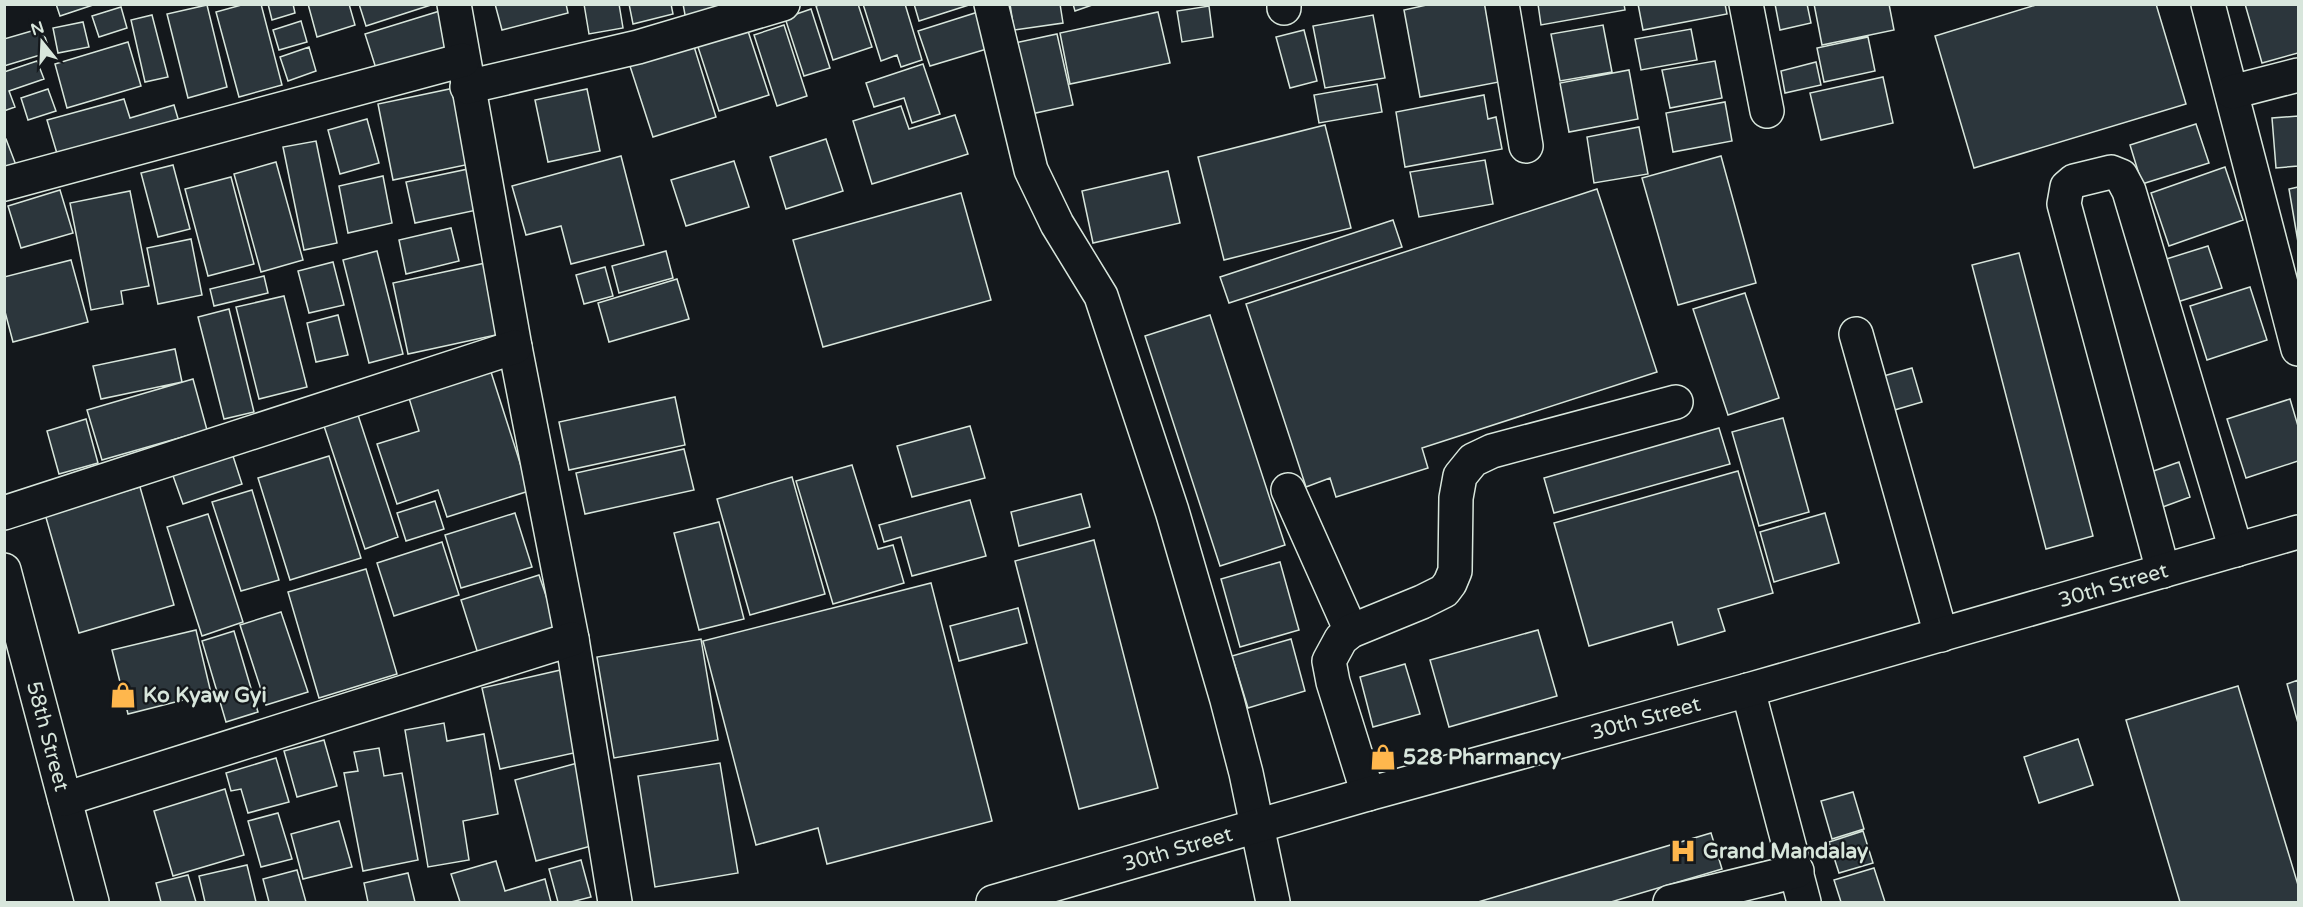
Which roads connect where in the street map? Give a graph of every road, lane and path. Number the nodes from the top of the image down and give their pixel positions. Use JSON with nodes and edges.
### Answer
{"nodes":[{"id":1,"x":454,"y":4,"type":"edge"},
{"id":2,"x":783,"y":4,"type":"edge"},
{"id":3,"x":991,"y":4,"type":"edge"},
{"id":4,"x":1502,"y":4,"type":"edge"},
{"id":5,"x":1746,"y":4,"type":"edge"},
{"id":6,"x":2208,"y":4,"type":"edge"},
{"id":7,"x":465,"y":74,"type":"junction"},
{"id":8,"x":2298,"y":75,"type":"edge"},
{"id":9,"x":2232,"y":92,"type":"junction"},
{"id":10,"x":1767,"y":111,"type":"dead end"},
{"id":11,"x":1526,"y":146,"type":"dead end"},
{"id":12,"x":4,"y":184,"type":"edge"},
{"id":13,"x":1856,"y":334,"type":"dead end"},
{"id":14,"x":515,"y":347,"type":"junction"},
{"id":15,"x":2298,"y":349,"type":"edge"},
{"id":16,"x":1676,"y":402,"type":"dead end"},
{"id":17,"x":1288,"y":490,"type":"dead end"},
{"id":18,"x":4,"y":513,"type":"edge"},
{"id":19,"x":2298,"y":532,"type":"edge"},
{"id":20,"x":2236,"y":550,"type":"junction"},
{"id":21,"x":4,"y":570,"type":"edge"},
{"id":22,"x":2163,"y":571,"type":"junction"},
{"id":23,"x":1351,"y":631,"type":"junction"},
{"id":24,"x":1941,"y":634,"type":"junction"},
{"id":25,"x":572,"y":639,"type":"junction"},
{"id":26,"x":1748,"y":690,"type":"junction"},
{"id":27,"x":1368,"y":794,"type":"junction"},
{"id":28,"x":65,"y":799,"type":"junction"},
{"id":29,"x":1256,"y":826,"type":"junction"},
{"id":30,"x":1797,"y":871,"type":"junction"},
{"id":31,"x":92,"y":903,"type":"edge"},
{"id":32,"x":615,"y":903,"type":"edge"},
{"id":33,"x":993,"y":903,"type":"edge"},
{"id":34,"x":1273,"y":903,"type":"edge"},
{"id":35,"x":1670,"y":903,"type":"edge"},
{"id":36,"x":1804,"y":903,"type":"edge"}],
"edges":[{"from":1,"to":7,"type":"street"},
{"from":2,"to":7,"type":"street"},
{"from":3,"to":29,"type":"street"},
{"from":4,"to":11,"type":"street"},
{"from":5,"to":10,"type":"street"},
{"from":6,"to":9,"type":"street"},
{"from":7,"to":12,"type":"street"},
{"from":7,"to":14,"type":"street"},
{"from":8,"to":9,"type":"street"},
{"from":9,"to":15,"type":"street"},
{"from":13,"to":24,"type":"street"},
{"from":14,"to":18,"type":"street"},
{"from":14,"to":25,"type":"street"},
{"from":16,"to":23,"type":"street"},
{"from":17,"to":23,"type":"street"},
{"from":19,"to":20,"type":"street","name":"30th Street"},
{"from":20,"to":22,"type":"street","name":"30th Street"},
{"from":20,"to":22,"type":"street"},
{"from":21,"to":28,"type":"street","name":"58th Street"},
{"from":22,"to":24,"type":"street","name":"30th Street"},
{"from":23,"to":27,"type":"street"},
{"from":24,"to":26,"type":"street","name":"30th Street"},
{"from":25,"to":28,"type":"street"},
{"from":25,"to":32,"type":"street"},
{"from":26,"to":27,"type":"street","name":"30th Street"},
{"from":26,"to":30,"type":"street"},
{"from":27,"to":29,"type":"street","name":"30th Street"},
{"from":28,"to":31,"type":"street","name":"58th Street"},
{"from":29,"to":33,"type":"street","name":"30th Street"},
{"from":29,"to":34,"type":"street"},
{"from":30,"to":35,"type":"street"},
{"from":30,"to":36,"type":"street"}]}
